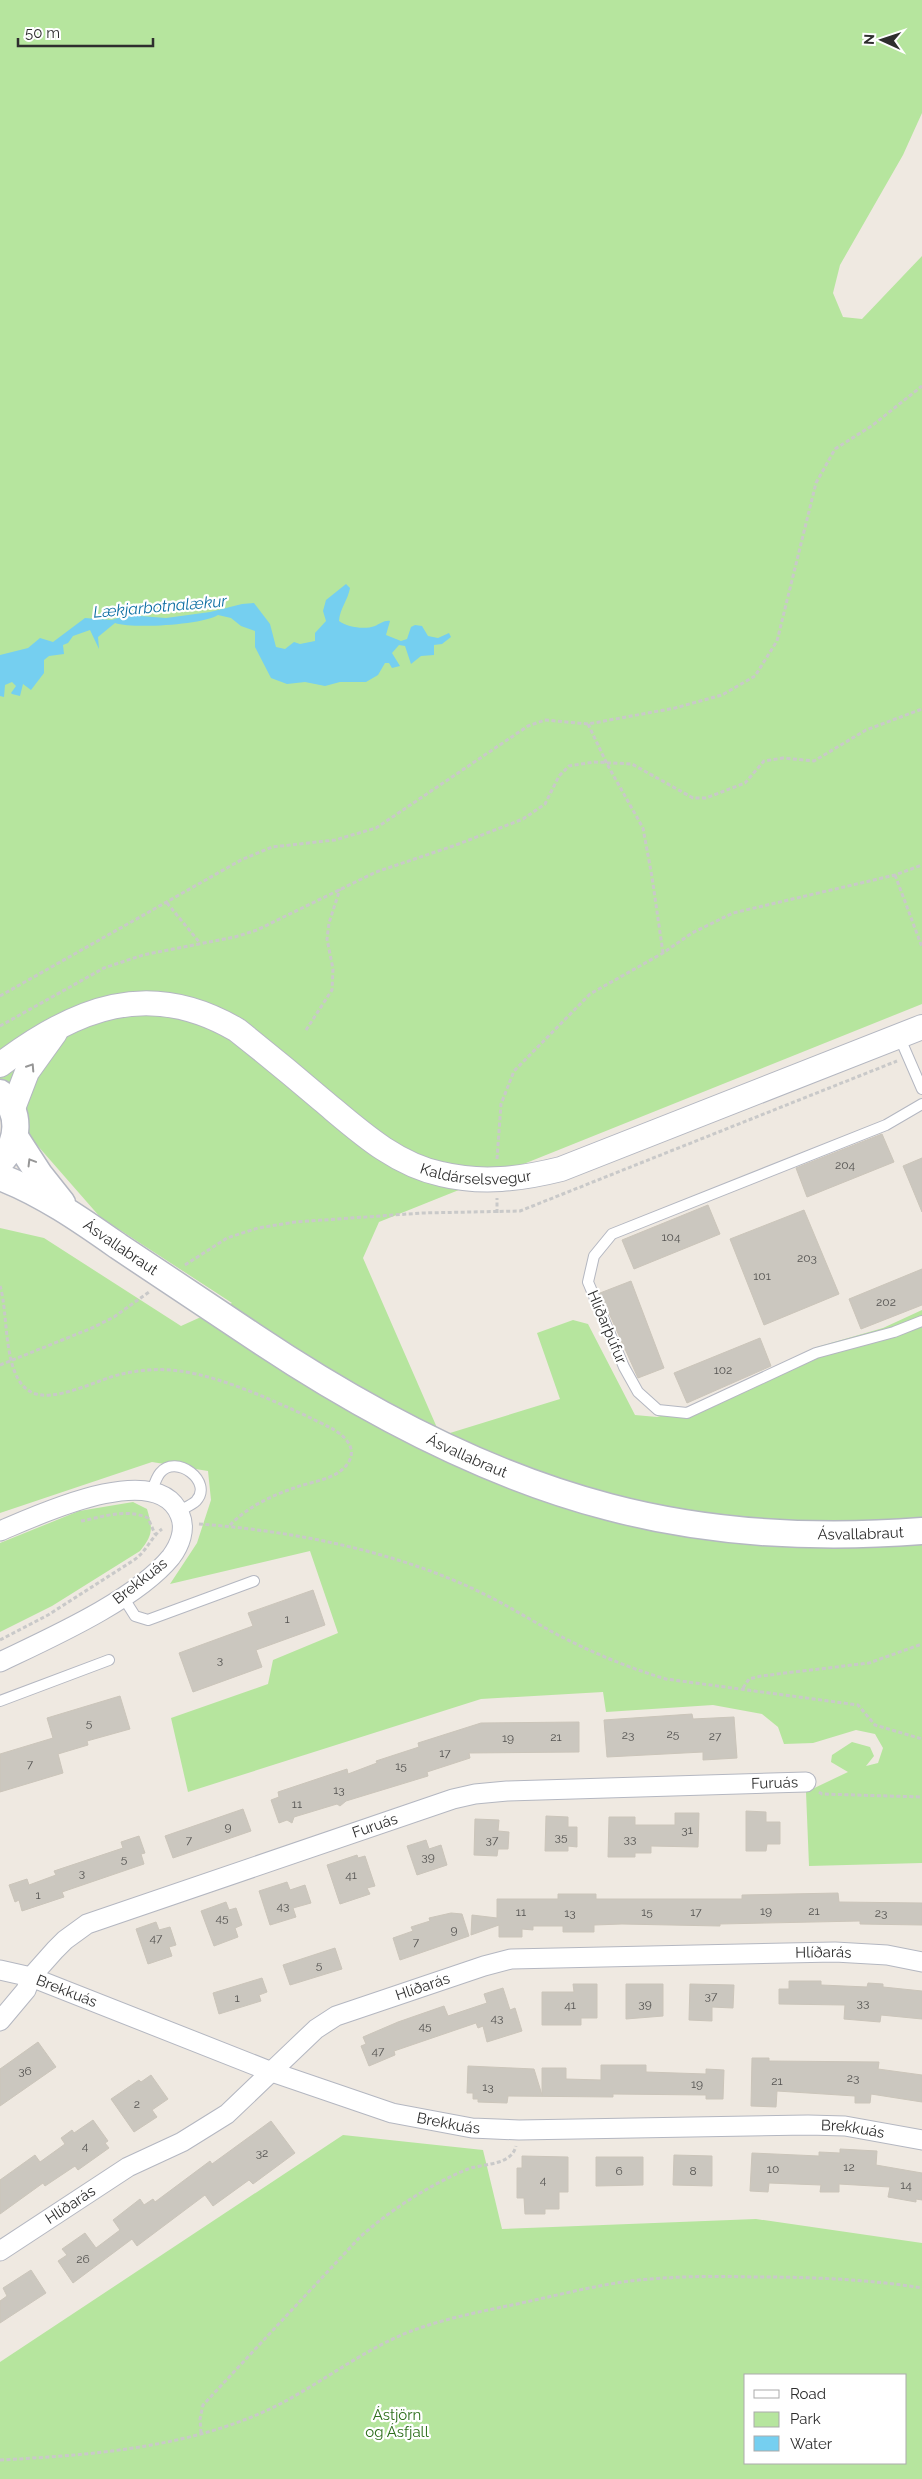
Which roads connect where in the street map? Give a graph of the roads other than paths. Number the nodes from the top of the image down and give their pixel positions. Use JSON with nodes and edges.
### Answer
{"nodes":[{"id":1,"x":922,"y":1027,"type":"edge"},
{"id":2,"x":60,"y":1028,"type":"junction"},
{"id":3,"x":899,"y":1036,"type":"junction"},
{"id":4,"x":0,"y":1065,"type":"edge"},
{"id":5,"x":922,"y":1089,"type":"edge"},
{"id":6,"x":6,"y":1102,"type":"edge"},
{"id":7,"x":922,"y":1104,"type":"edge"},
{"id":8,"x":15,"y":1137,"type":"junction"},
{"id":9,"x":0,"y":1162,"type":"edge"},
{"id":10,"x":0,"y":1177,"type":"edge"},
{"id":11,"x":70,"y":1214,"type":"junction"},
{"id":12,"x":922,"y":1321,"type":"edge"},
{"id":13,"x":152,"y":1491,"type":"junction"},
{"id":14,"x":179,"y":1511,"type":"junction"},
{"id":15,"x":0,"y":1531,"type":"edge"},
{"id":16,"x":922,"y":1531,"type":"edge"},
{"id":17,"x":254,"y":1581,"type":"dead end"},
{"id":18,"x":123,"y":1597,"type":"junction"},
{"id":19,"x":109,"y":1660,"type":"dead end"},
{"id":20,"x":0,"y":1662,"type":"edge"},
{"id":21,"x":0,"y":1701,"type":"edge"},
{"id":22,"x":806,"y":1782,"type":"road end"},
{"id":23,"x":922,"y":1962,"type":"edge"},
{"id":24,"x":0,"y":1970,"type":"edge"},
{"id":25,"x":31,"y":1977,"type":"junction"},
{"id":26,"x":0,"y":2021,"type":"edge"},
{"id":27,"x":272,"y":2072,"type":"junction"},
{"id":28,"x":922,"y":2140,"type":"edge"},
{"id":29,"x":0,"y":2252,"type":"edge"}],
"edges":[{"from":1,"to":3,"type":"street","name":"Kaldárselsvegur"},
{"from":2,"to":3,"type":"street","name":"Kaldárselsvegur"},
{"from":2,"to":4,"type":"street","name":"Kaldárselsvegur"},
{"from":6,"to":2,"type":"street","name":"Kaldárselsvegur","one_way":true},
{"from":3,"to":5,"type":"lane"},
{"from":6,"to":8,"type":"main road"},
{"from":7,"to":12,"type":"lane","name":"Hlíðarþúfur"},
{"from":8,"to":9,"type":"main road"},
{"from":11,"to":8,"type":"main road","name":"Ásvallabraut","one_way":true},
{"from":10,"to":11,"type":"main road","name":"Ásvallabraut"},
{"from":11,"to":16,"type":"main road","name":"Ásvallabraut"},
{"from":13,"to":14,"type":"street"},
{"from":13,"to":14,"type":"lane"},
{"from":13,"to":15,"type":"street"},
{"from":14,"to":18,"type":"street","name":"Brekkuás"},
{"from":17,"to":18,"type":"lane"},
{"from":18,"to":20,"type":"street","name":"Brekkuás"},
{"from":19,"to":21,"type":"lane"},
{"from":22,"to":25,"type":"street","name":"Furuás"},
{"from":23,"to":27,"type":"street","name":"Hlíðarás"},
{"from":24,"to":25,"type":"street","name":"Brekkuás"},
{"from":25,"to":26,"type":"street","name":"Furuás"},
{"from":25,"to":27,"type":"street","name":"Brekkuás"},
{"from":27,"to":28,"type":"street","name":"Brekkuás"},
{"from":27,"to":29,"type":"street","name":"Hlíðarás"}]}
